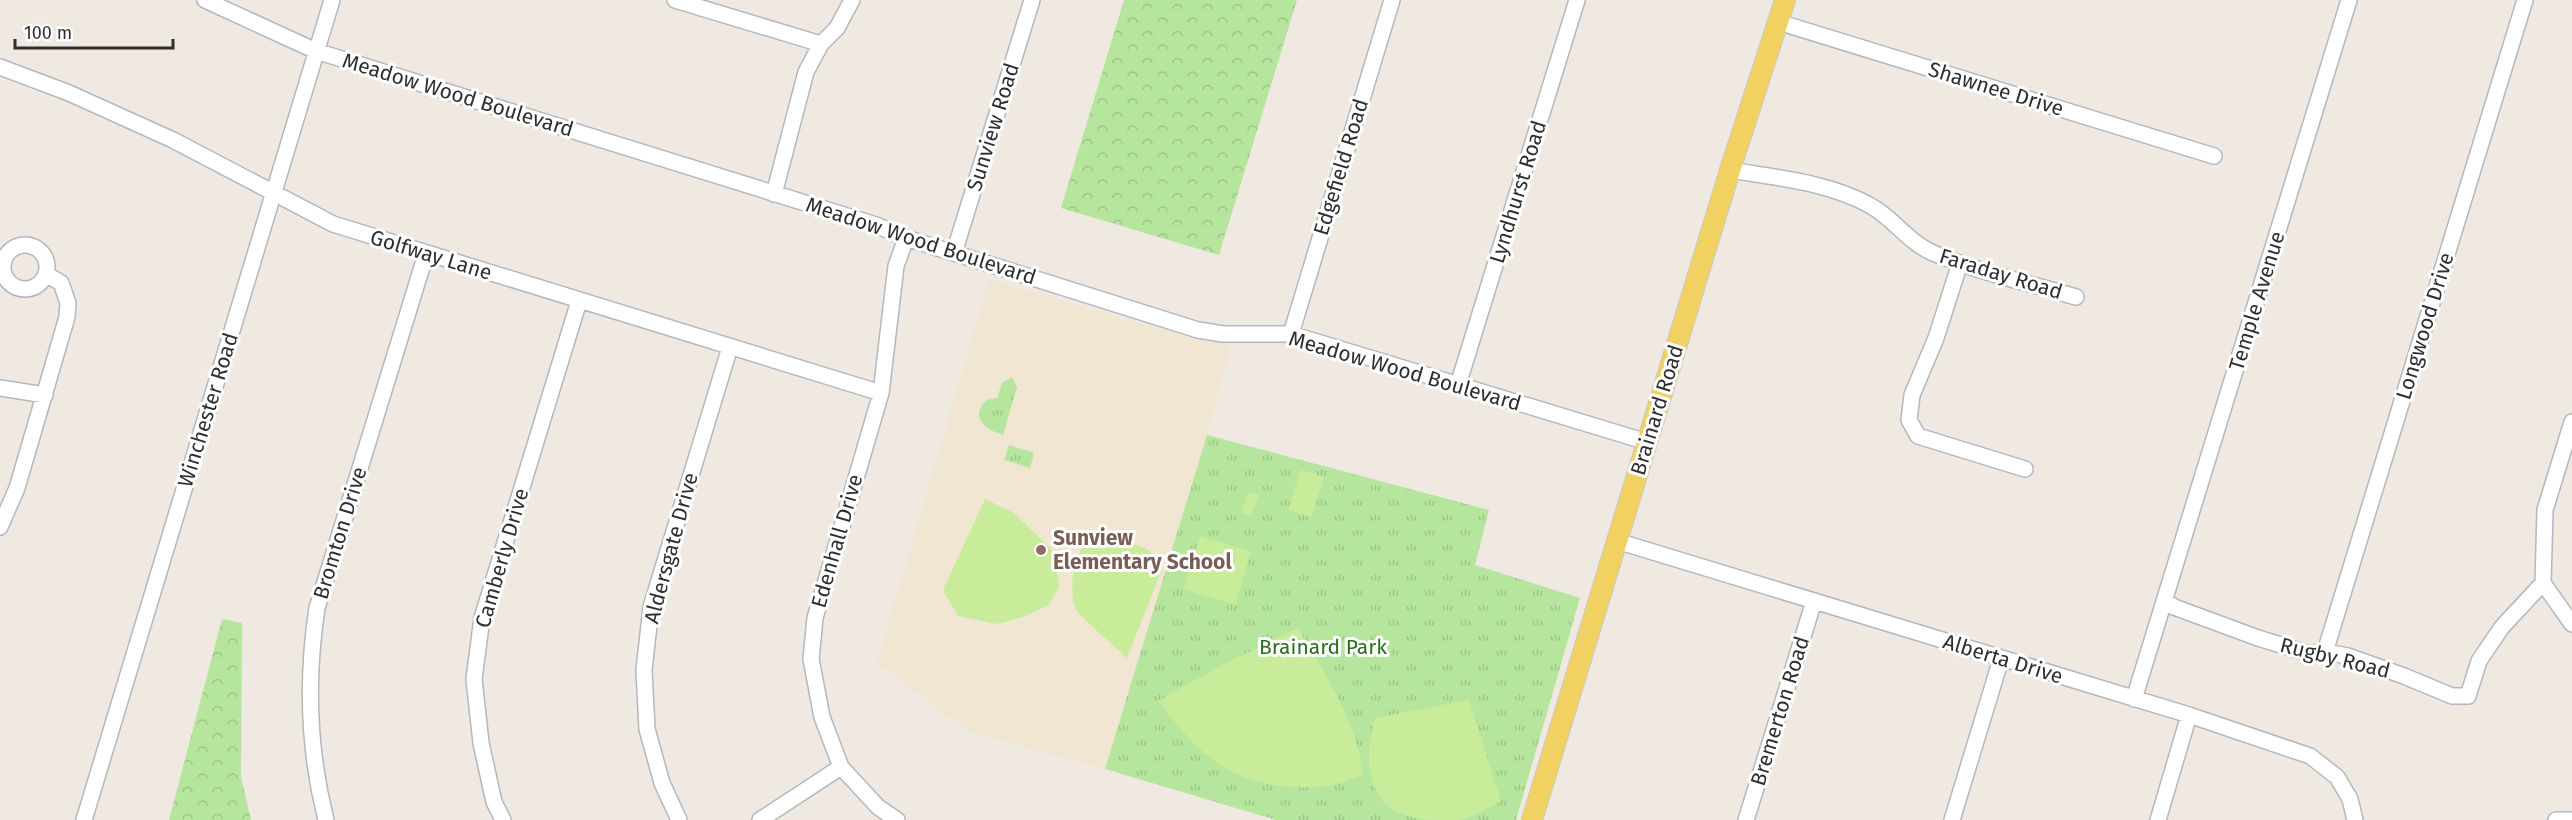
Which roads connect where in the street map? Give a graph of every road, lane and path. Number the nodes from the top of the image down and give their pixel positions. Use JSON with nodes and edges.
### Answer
{"nodes":[{"id":1,"x":206,"y":0,"type":"edge"},
{"id":2,"x":332,"y":0,"type":"edge"},
{"id":3,"x":675,"y":0,"type":"edge"},
{"id":4,"x":852,"y":0,"type":"edge"},
{"id":5,"x":1032,"y":0,"type":"edge"},
{"id":6,"x":1392,"y":0,"type":"edge"},
{"id":7,"x":1577,"y":0,"type":"edge"},
{"id":8,"x":1785,"y":0,"type":"edge"},
{"id":9,"x":2349,"y":0,"type":"edge"},
{"id":10,"x":2525,"y":0,"type":"edge"},
{"id":11,"x":1778,"y":22,"type":"junction"},
{"id":12,"x":821,"y":44,"type":"junction"},
{"id":13,"x":316,"y":51,"type":"junction"},
{"id":14,"x":0,"y":67,"type":"edge"},
{"id":15,"x":2214,"y":156,"type":"dead end"},
{"id":16,"x":1730,"y":170,"type":"junction"},
{"id":17,"x":274,"y":193,"type":"junction"},
{"id":18,"x":774,"y":194,"type":"junction"},
{"id":19,"x":906,"y":238,"type":"junction"},
{"id":20,"x":954,"y":253,"type":"junction"},
{"id":21,"x":426,"y":254,"type":"junction"},
{"id":22,"x":1960,"y":263,"type":"junction"},
{"id":23,"x":46,"y":274,"type":"dead end"},
{"id":24,"x":2076,"y":297,"type":"dead end"},
{"id":25,"x":579,"y":301,"type":"junction"},
{"id":26,"x":1291,"y":334,"type":"junction"},
{"id":27,"x":730,"y":347,"type":"junction"},
{"id":28,"x":1458,"y":385,"type":"junction"},
{"id":29,"x":0,"y":388,"type":"edge"},
{"id":30,"x":881,"y":393,"type":"junction"},
{"id":31,"x":45,"y":395,"type":"junction"},
{"id":32,"x":2572,"y":422,"type":"edge"},
{"id":33,"x":1647,"y":442,"type":"junction"},
{"id":34,"x":2025,"y":469,"type":"dead end"},
{"id":35,"x":0,"y":527,"type":"edge"},
{"id":36,"x":1617,"y":541,"type":"junction"},
{"id":37,"x":2542,"y":583,"type":"junction"},
{"id":38,"x":1814,"y":601,"type":"junction"},
{"id":39,"x":2166,"y":601,"type":"junction"},
{"id":40,"x":2572,"y":624,"type":"edge"},
{"id":41,"x":2325,"y":652,"type":"junction"},
{"id":42,"x":2001,"y":659,"type":"junction"},
{"id":43,"x":2134,"y":699,"type":"junction"},
{"id":44,"x":2189,"y":715,"type":"junction"},
{"id":45,"x":841,"y":766,"type":"junction"},
{"id":46,"x":84,"y":820,"type":"edge"},
{"id":47,"x":326,"y":820,"type":"edge"},
{"id":48,"x":503,"y":820,"type":"edge"},
{"id":49,"x":679,"y":820,"type":"edge"},
{"id":50,"x":760,"y":820,"type":"edge"},
{"id":51,"x":897,"y":820,"type":"edge"},
{"id":52,"x":1532,"y":820,"type":"edge"},
{"id":53,"x":1746,"y":820,"type":"edge"},
{"id":54,"x":1952,"y":820,"type":"edge"},
{"id":55,"x":2158,"y":820,"type":"edge"},
{"id":56,"x":2355,"y":820,"type":"edge"},
{"id":57,"x":2556,"y":820,"type":"edge"},
{"id":58,"x":2572,"y":820,"type":"edge"}],
"edges":[{"from":1,"to":13,"type":"street","name":"Meadow Wood Boulevard"},
{"from":2,"to":13,"type":"street","name":"Winchester Road"},
{"from":3,"to":12,"type":"street"},
{"from":4,"to":12,"type":"street"},
{"from":5,"to":20,"type":"street","name":"Sunview Road"},
{"from":6,"to":26,"type":"street","name":"Edgefield Road"},
{"from":7,"to":28,"type":"street","name":"Lyndhurst Road"},
{"from":8,"to":11,"type":"main road","name":"Brainard Road"},
{"from":9,"to":39,"type":"street","name":"Temple Avenue"},
{"from":10,"to":41,"type":"street","name":"Longwood Drive"},
{"from":11,"to":15,"type":"street","name":"Shawnee Drive"},
{"from":11,"to":16,"type":"main road","name":"Brainard Road"},
{"from":12,"to":18,"type":"street"},
{"from":13,"to":17,"type":"street","name":"Winchester Road"},
{"from":13,"to":18,"type":"street","name":"Meadow Wood Boulevard"},
{"from":14,"to":17,"type":"street","name":"Golfway Lane"},
{"from":16,"to":22,"type":"street","name":"Faraday Road"},
{"from":16,"to":33,"type":"main road","name":"Brainard Road"},
{"from":17,"to":21,"type":"street","name":"Golfway Lane"},
{"from":17,"to":46,"type":"street","name":"Winchester Road"},
{"from":18,"to":19,"type":"street","name":"Meadow Wood Boulevard"},
{"from":19,"to":20,"type":"street","name":"Meadow Wood Boulevard"},
{"from":19,"to":30,"type":"street","name":"Edenhall Drive"},
{"from":20,"to":26,"type":"street","name":"Meadow Wood Boulevard"},
{"from":21,"to":25,"type":"street","name":"Golfway Lane"},
{"from":21,"to":47,"type":"street","name":"Bromton Drive"},
{"from":22,"to":24,"type":"street","name":"Faraday Road"},
{"from":22,"to":34,"type":"street"},
{"from":23,"to":31,"type":"street"},
{"from":25,"to":27,"type":"street","name":"Golfway Lane"},
{"from":25,"to":48,"type":"street","name":"Camberly Drive"},
{"from":26,"to":28,"type":"street","name":"Meadow Wood Boulevard"},
{"from":27,"to":30,"type":"street","name":"Golfway Lane"},
{"from":27,"to":49,"type":"street","name":"Aldersgate Drive"},
{"from":28,"to":33,"type":"street","name":"Meadow Wood Boulevard"},
{"from":29,"to":31,"type":"street"},
{"from":30,"to":45,"type":"street","name":"Edenhall Drive"},
{"from":31,"to":35,"type":"street"},
{"from":32,"to":37,"type":"street"},
{"from":33,"to":36,"type":"main road","name":"Brainard Road"},
{"from":36,"to":38,"type":"street","name":"Alberta Drive"},
{"from":36,"to":52,"type":"main road","name":"Brainard Road"},
{"from":37,"to":40,"type":"street"},
{"from":37,"to":41,"type":"street","name":"Rugby Road"},
{"from":38,"to":42,"type":"street","name":"Alberta Drive"},
{"from":38,"to":53,"type":"street","name":"Bremerton Road"},
{"from":39,"to":41,"type":"street","name":"Rugby Road"},
{"from":39,"to":43,"type":"street","name":"Temple Avenue"},
{"from":42,"to":43,"type":"street","name":"Alberta Drive"},
{"from":42,"to":54,"type":"street"},
{"from":43,"to":44,"type":"street","name":"Alberta Drive"},
{"from":44,"to":55,"type":"street"},
{"from":44,"to":56,"type":"street","name":"Alberta Drive"},
{"from":45,"to":50,"type":"street"},
{"from":45,"to":51,"type":"street","name":"Edenhall Drive"},
{"from":57,"to":58,"type":"street"}]}
